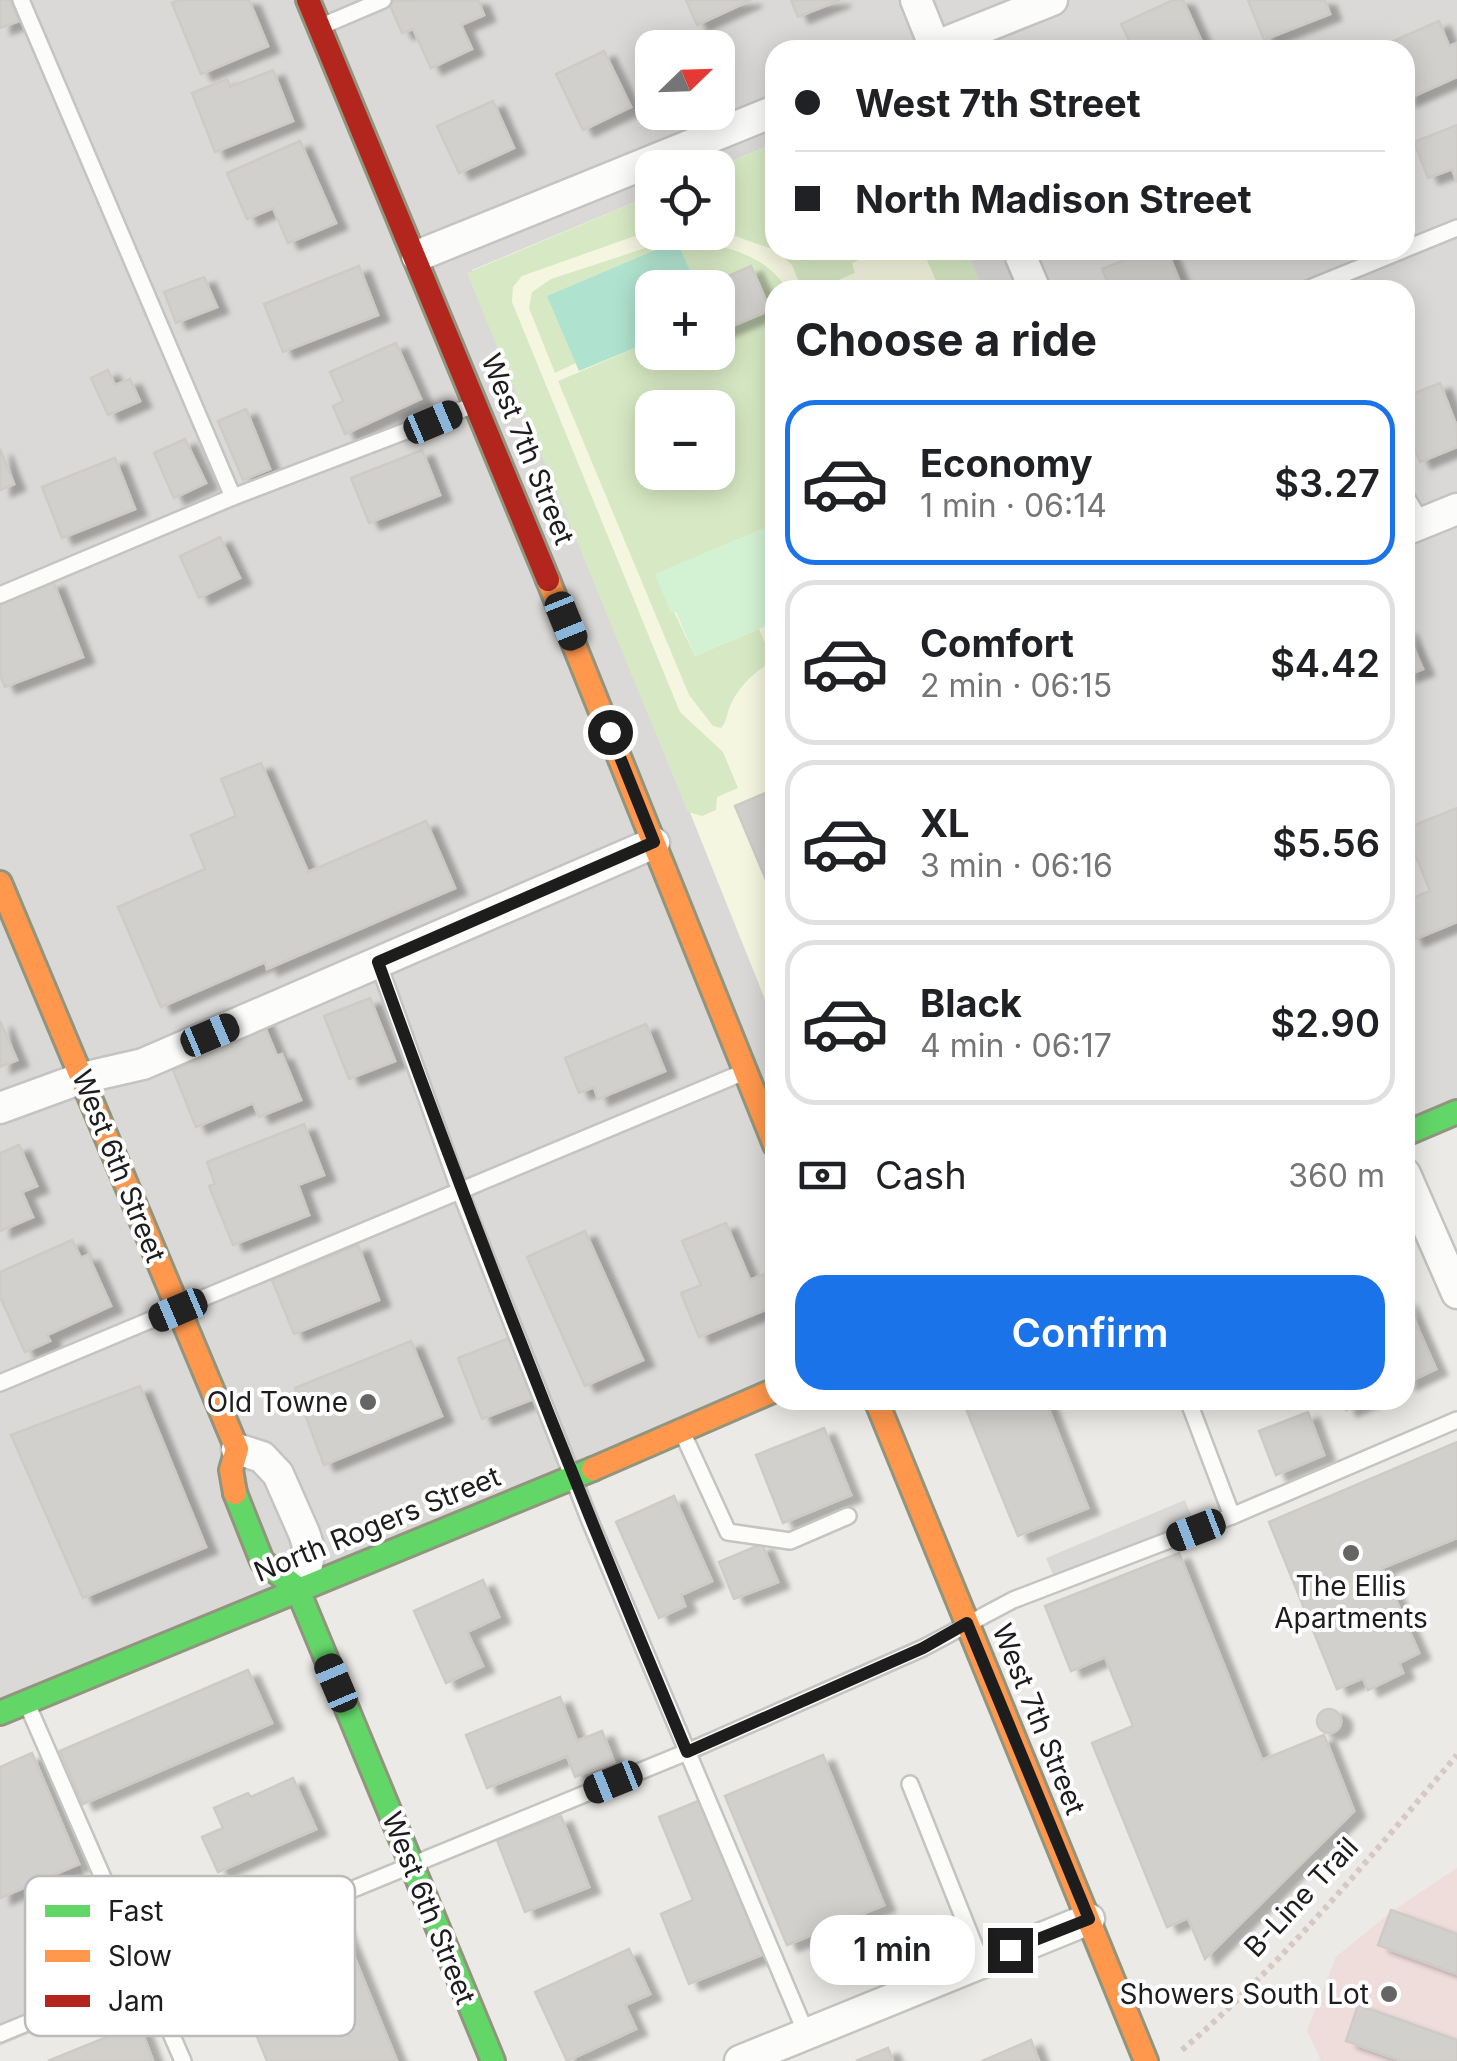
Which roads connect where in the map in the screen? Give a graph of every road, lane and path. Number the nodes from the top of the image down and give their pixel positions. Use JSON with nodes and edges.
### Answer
{"nodes":[{"id":1,"x":22,"y":0,"type":"edge"},
{"id":2,"x":308,"y":0,"type":"edge"},
{"id":3,"x":383,"y":0,"type":"edge"},
{"id":4,"x":916,"y":0,"type":"edge"},
{"id":5,"x":1052,"y":0,"type":"edge"},
{"id":6,"x":320,"y":27,"type":"junction"},
{"id":7,"x":929,"y":40,"type":"edge"},
{"id":8,"x":954,"y":40,"type":"edge"},
{"id":9,"x":765,"y":115,"type":"edge"},
{"id":10,"x":1457,"y":228,"type":"edge"},
{"id":11,"x":1415,"y":245,"type":"edge"},
{"id":12,"x":416,"y":256,"type":"junction"},
{"id":13,"x":1383,"y":260,"type":"edge"},
{"id":14,"x":1341,"y":280,"type":"edge"},
{"id":15,"x":477,"y":403,"type":"junction"},
{"id":16,"x":233,"y":497,"type":"junction"},
{"id":17,"x":1457,"y":509,"type":"edge"},
{"id":18,"x":1415,"y":527,"type":"edge"},
{"id":19,"x":0,"y":595,"type":"edge"},
{"id":20,"x":654,"y":842,"type":"junction"},
{"id":21,"x":0,"y":883,"type":"edge"},
{"id":22,"x":378,"y":962,"type":"junction"},
{"id":23,"x":746,"y":1072,"type":"junction"},
{"id":24,"x":82,"y":1078,"type":"junction"},
{"id":25,"x":0,"y":1108,"type":"edge"},
{"id":26,"x":1457,"y":1112,"type":"edge"},
{"id":27,"x":765,"y":1120,"type":"edge"},
{"id":28,"x":1415,"y":1130,"type":"edge"},
{"id":29,"x":460,"y":1191,"type":"junction"},
{"id":30,"x":1415,"y":1197,"type":"edge"},
{"id":31,"x":1457,"y":1293,"type":"edge"},
{"id":32,"x":178,"y":1310,"type":"junction"},
{"id":33,"x":0,"y":1383,"type":"edge"},
{"id":34,"x":765,"y":1394,"type":"edge"},
{"id":35,"x":880,"y":1410,"type":"edge"},
{"id":36,"x":1192,"y":1410,"type":"edge"},
{"id":37,"x":1457,"y":1420,"type":"edge"},
{"id":38,"x":681,"y":1430,"type":"junction"},
{"id":39,"x":237,"y":1449,"type":"junction"},
{"id":40,"x":573,"y":1478,"type":"junction"},
{"id":41,"x":848,"y":1516,"type":"dead end"},
{"id":42,"x":1232,"y":1516,"type":"junction"},
{"id":43,"x":297,"y":1588,"type":"junction"},
{"id":44,"x":967,"y":1623,"type":"junction"},
{"id":45,"x":26,"y":1702,"type":"junction"},
{"id":46,"x":0,"y":1712,"type":"edge"},
{"id":47,"x":687,"y":1752,"type":"junction"},
{"id":48,"x":1457,"y":1755,"type":"edge"},
{"id":49,"x":910,"y":1784,"type":"dead end"},
{"id":50,"x":412,"y":1864,"type":"junction"},
{"id":51,"x":104,"y":1876,"type":"edge"},
{"id":52,"x":355,"y":1888,"type":"edge"},
{"id":53,"x":1089,"y":1919,"type":"junction"},
{"id":54,"x":981,"y":1962,"type":"junction"},
{"id":55,"x":25,"y":2024,"type":"edge"},
{"id":56,"x":806,"y":2033,"type":"junction"},
{"id":57,"x":0,"y":2034,"type":"edge"},
{"id":58,"x":173,"y":2036,"type":"edge"},
{"id":59,"x":183,"y":2061,"type":"edge"},
{"id":60,"x":493,"y":2061,"type":"edge"},
{"id":61,"x":740,"y":2061,"type":"edge"},
{"id":62,"x":1146,"y":2061,"type":"edge"},
{"id":63,"x":1170,"y":2061,"type":"edge"}],
"edges":[{"from":1,"to":16,"type":"lane"},
{"from":2,"to":6,"type":"street","name":"West 7th Street"},
{"from":3,"to":6,"type":"lane"},
{"from":4,"to":7,"type":"street"},
{"from":5,"to":8,"type":"street"},
{"from":6,"to":12,"type":"street","name":"West 7th Street"},
{"from":9,"to":12,"type":"street"},
{"from":10,"to":11,"type":"lane"},
{"from":12,"to":15,"type":"street","name":"West 7th Street"},
{"from":13,"to":14,"type":"lane"},
{"from":15,"to":16,"type":"lane"},
{"from":15,"to":20,"type":"street","name":"West 7th Street"},
{"from":16,"to":19,"type":"lane"},
{"from":17,"to":18,"type":"street"},
{"from":20,"to":22,"type":"street"},
{"from":20,"to":23,"type":"street","name":"West 7th Street"},
{"from":21,"to":24,"type":"street","name":"West 6th Street"},
{"from":22,"to":24,"type":"street"},
{"from":22,"to":29,"type":"lane"},
{"from":23,"to":27,"type":"street","name":"West 7th Street"},
{"from":23,"to":29,"type":"lane"},
{"from":24,"to":25,"type":"street"},
{"from":24,"to":32,"type":"street","name":"West 6th Street"},
{"from":26,"to":28,"type":"street"},
{"from":29,"to":32,"type":"lane"},
{"from":29,"to":40,"type":"lane"},
{"from":30,"to":31,"type":"street"},
{"from":32,"to":33,"type":"lane"},
{"from":32,"to":39,"type":"street","name":"West 6th Street"},
{"from":34,"to":38,"type":"street","name":"North Rogers Street"},
{"from":35,"to":44,"type":"street","name":"West 7th Street"},
{"from":36,"to":42,"type":"lane"},
{"from":37,"to":42,"type":"lane"},
{"from":38,"to":40,"type":"street","name":"North Rogers Street"},
{"from":38,"to":41,"type":"lane"},
{"from":39,"to":43,"type":"street","name":"West 6th Street"},
{"from":39,"to":43,"type":"street"},
{"from":40,"to":43,"type":"street","name":"North Rogers Street"},
{"from":40,"to":47,"type":"lane"},
{"from":42,"to":44,"type":"lane"},
{"from":43,"to":45,"type":"street","name":"North Rogers Street"},
{"from":43,"to":50,"type":"street","name":"West 6th Street"},
{"from":44,"to":47,"type":"lane"},
{"from":44,"to":53,"type":"street","name":"West 7th Street"},
{"from":45,"to":46,"type":"street","name":"North Rogers Street"},
{"from":45,"to":51,"type":"lane"},
{"from":47,"to":50,"type":"lane"},
{"from":47,"to":56,"type":"lane"},
{"from":48,"to":63,"type":"path","name":"B-Line Trail"},
{"from":49,"to":54,"type":"lane"},
{"from":50,"to":52,"type":"lane"},
{"from":50,"to":60,"type":"street","name":"West 6th Street"},
{"from":53,"to":54,"type":"street"},
{"from":53,"to":62,"type":"street","name":"West 7th Street"},
{"from":54,"to":56,"type":"street"},
{"from":55,"to":57,"type":"lane"},
{"from":56,"to":61,"type":"street"},
{"from":58,"to":59,"type":"lane"}]}
